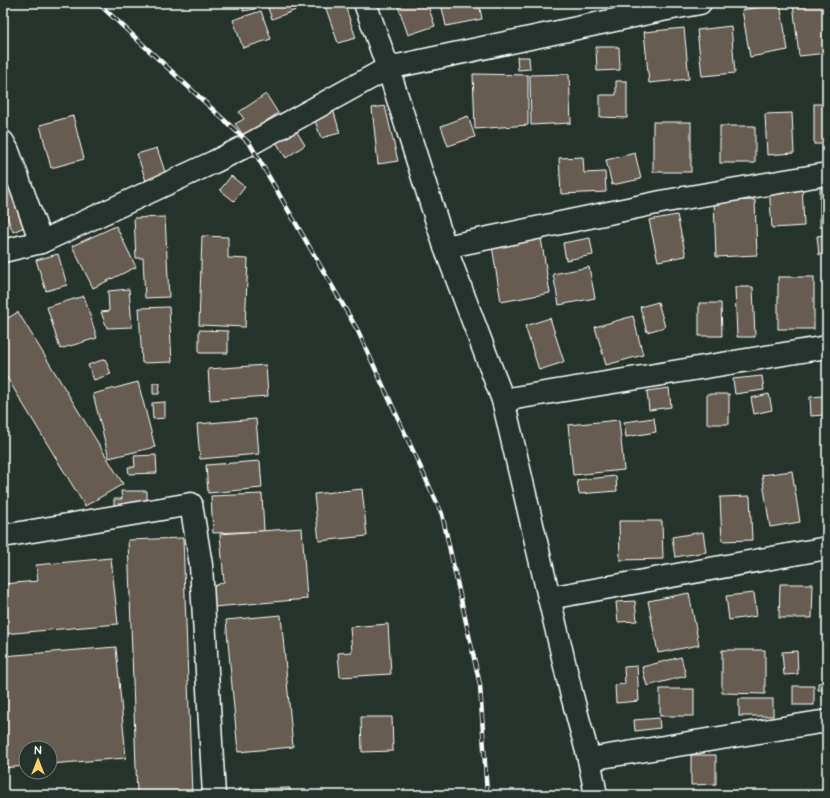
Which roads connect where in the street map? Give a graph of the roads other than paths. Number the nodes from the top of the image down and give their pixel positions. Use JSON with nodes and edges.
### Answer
{"nodes":[{"id":1,"x":365,"y":3,"type":"edge"},
{"id":2,"x":700,"y":3,"type":"edge"},
{"id":3,"x":388,"y":68,"type":"junction"},
{"id":4,"x":3,"y":142,"type":"edge"},
{"id":5,"x":827,"y":174,"type":"edge"},
{"id":6,"x":41,"y":242,"type":"junction"},
{"id":7,"x":445,"y":247,"type":"junction"},
{"id":8,"x":3,"y":251,"type":"edge"},
{"id":9,"x":827,"y":346,"type":"edge"},
{"id":10,"x":503,"y":400,"type":"junction"},
{"id":11,"x":3,"y":536,"type":"edge"},
{"id":12,"x":827,"y":548,"type":"edge"},
{"id":13,"x":549,"y":598,"type":"junction"},
{"id":14,"x":827,"y":721,"type":"edge"},
{"id":15,"x":589,"y":759,"type":"junction"},
{"id":16,"x":214,"y":795,"type":"edge"},
{"id":17,"x":596,"y":795,"type":"edge"}],
"edges":[{"from":1,"to":3,"type":"street"},
{"from":2,"to":3,"type":"street"},
{"from":3,"to":6,"type":"street"},
{"from":3,"to":7,"type":"street"},
{"from":4,"to":6,"type":"street"},
{"from":5,"to":7,"type":"street"},
{"from":6,"to":8,"type":"street"},
{"from":7,"to":10,"type":"street"},
{"from":9,"to":10,"type":"street"},
{"from":10,"to":13,"type":"street"},
{"from":11,"to":16,"type":"street"},
{"from":12,"to":13,"type":"street"},
{"from":13,"to":15,"type":"street"},
{"from":14,"to":15,"type":"street"},
{"from":15,"to":17,"type":"street"}]}
